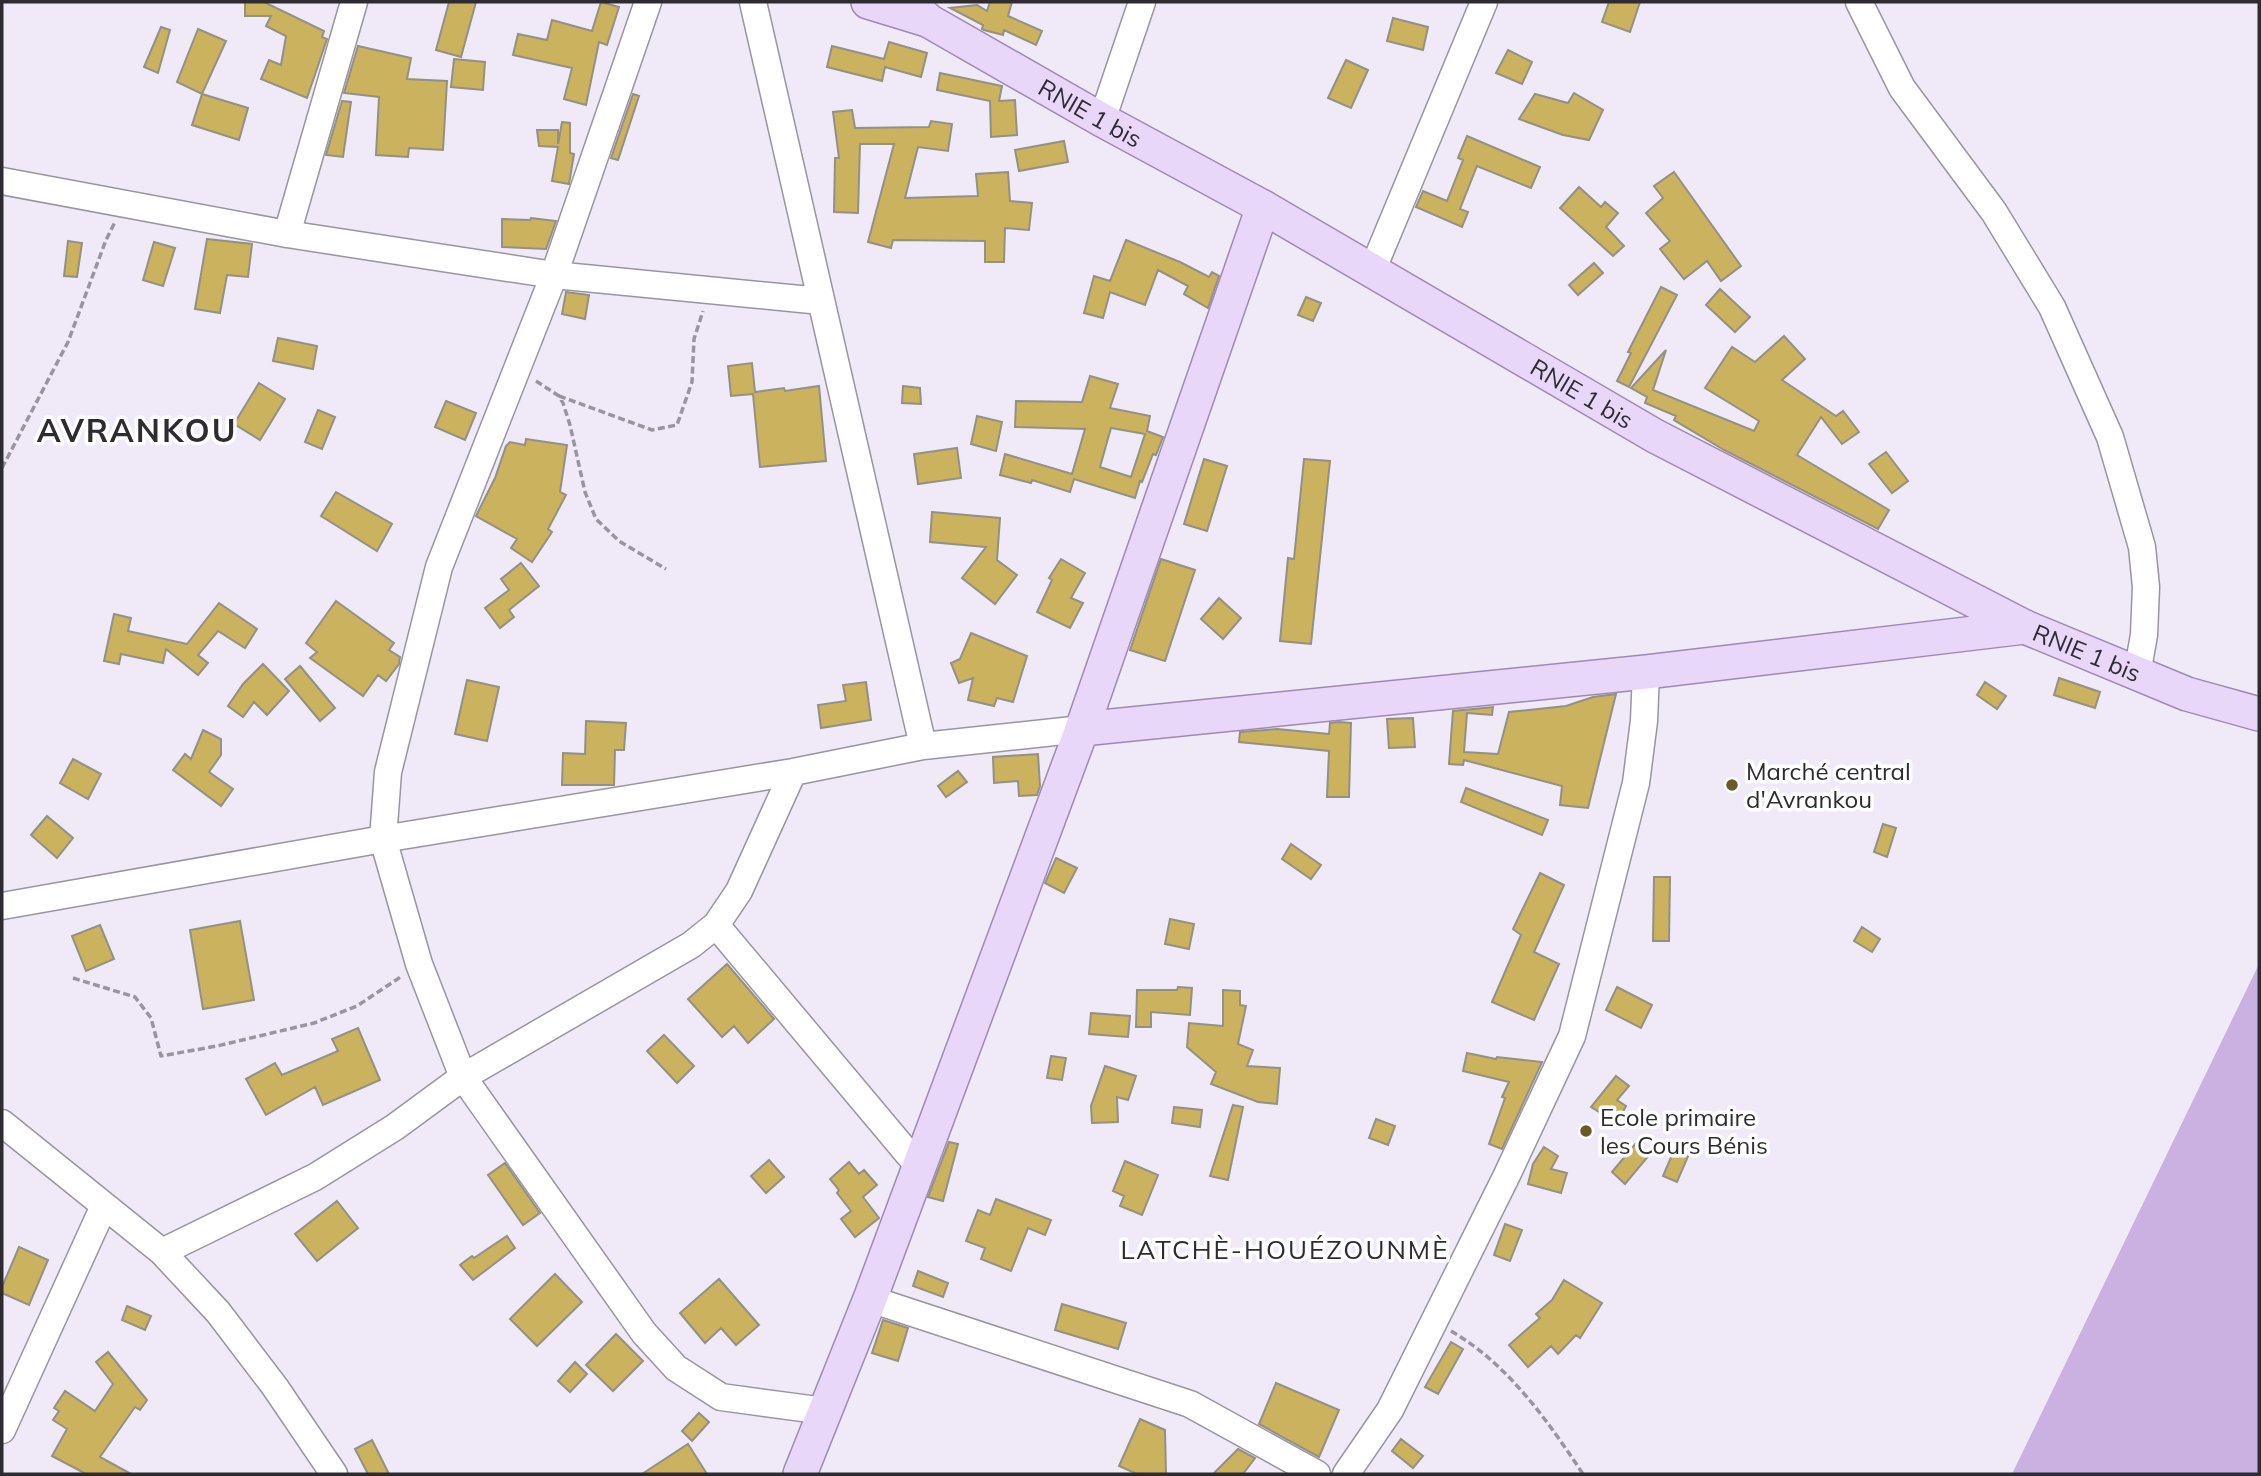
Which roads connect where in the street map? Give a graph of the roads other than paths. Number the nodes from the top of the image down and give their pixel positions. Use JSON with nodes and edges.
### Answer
{"nodes":[{"id":1,"x":354,"y":2,"type":"edge"},
{"id":2,"x":648,"y":2,"type":"edge"},
{"id":3,"x":753,"y":2,"type":"edge"},
{"id":4,"x":868,"y":2,"type":"edge"},
{"id":5,"x":1142,"y":2,"type":"edge"},
{"id":6,"x":1484,"y":2,"type":"edge"},
{"id":7,"x":1859,"y":2,"type":"edge"},
{"id":8,"x":919,"y":11,"type":"edge"},
{"id":9,"x":1102,"y":120,"type":"junction"},
{"id":10,"x":2,"y":181,"type":"edge"},
{"id":11,"x":1263,"y":207,"type":"junction"},
{"id":12,"x":287,"y":234,"type":"junction"},
{"id":13,"x":1372,"y":271,"type":"junction"},
{"id":14,"x":554,"y":275,"type":"junction"},
{"id":15,"x":821,"y":301,"type":"junction"},
{"id":16,"x":2025,"y":627,"type":"junction"},
{"id":17,"x":1646,"y":672,"type":"junction"},
{"id":18,"x":2137,"y":674,"type":"junction"},
{"id":19,"x":2259,"y":715,"type":"edge"},
{"id":20,"x":1082,"y":729,"type":"junction"},
{"id":21,"x":922,"y":746,"type":"junction"},
{"id":22,"x":793,"y":772,"type":"junction"},
{"id":23,"x":383,"y":839,"type":"junction"},
{"id":24,"x":2,"y":906,"type":"edge"},
{"id":25,"x":716,"y":925,"type":"junction"},
{"id":26,"x":463,"y":1077,"type":"junction"},
{"id":27,"x":2,"y":1123,"type":"edge"},
{"id":28,"x":919,"y":1167,"type":"junction"},
{"id":29,"x":104,"y":1206,"type":"junction"},
{"id":30,"x":162,"y":1252,"type":"junction"},
{"id":31,"x":870,"y":1299,"type":"junction"},
{"id":32,"x":825,"y":1411,"type":"junction"},
{"id":33,"x":2,"y":1430,"type":"edge"},
{"id":34,"x":334,"y":1474,"type":"edge"},
{"id":35,"x":800,"y":1474,"type":"edge"},
{"id":36,"x":1317,"y":1474,"type":"edge"},
{"id":37,"x":1346,"y":1474,"type":"edge"}],
"edges":[{"from":1,"to":12,"type":"street"},
{"from":2,"to":14,"type":"street"},
{"from":3,"to":15,"type":"street"},
{"from":4,"to":8,"type":"main road","name":"RNIE 1 bis"},
{"from":5,"to":9,"type":"street"},
{"from":6,"to":13,"type":"street"},
{"from":7,"to":18,"type":"street"},
{"from":8,"to":9,"type":"main road","name":"RNIE 1 bis"},
{"from":9,"to":11,"type":"main road","name":"RNIE 1 bis"},
{"from":10,"to":12,"type":"street"},
{"from":11,"to":13,"type":"main road","name":"RNIE 1 bis"},
{"from":11,"to":20,"type":"main road"},
{"from":12,"to":14,"type":"street"},
{"from":13,"to":16,"type":"main road","name":"RNIE 1 bis"},
{"from":14,"to":15,"type":"street"},
{"from":14,"to":23,"type":"street"},
{"from":15,"to":21,"type":"street"},
{"from":16,"to":17,"type":"main road"},
{"from":16,"to":18,"type":"main road","name":"RNIE 1 bis"},
{"from":17,"to":20,"type":"main road"},
{"from":17,"to":37,"type":"street"},
{"from":18,"to":19,"type":"main road","name":"RNIE 1 bis"},
{"from":20,"to":21,"type":"street"},
{"from":20,"to":28,"type":"main road"},
{"from":21,"to":22,"type":"street"},
{"from":22,"to":23,"type":"street"},
{"from":22,"to":25,"type":"street"},
{"from":23,"to":24,"type":"street"},
{"from":23,"to":26,"type":"street"},
{"from":25,"to":26,"type":"street"},
{"from":25,"to":28,"type":"street"},
{"from":26,"to":30,"type":"street"},
{"from":26,"to":32,"type":"street"},
{"from":27,"to":29,"type":"street"},
{"from":28,"to":31,"type":"main road"},
{"from":29,"to":30,"type":"street"},
{"from":29,"to":33,"type":"street"},
{"from":30,"to":34,"type":"street"},
{"from":31,"to":32,"type":"main road"},
{"from":31,"to":36,"type":"street"},
{"from":32,"to":35,"type":"main road"}]}
